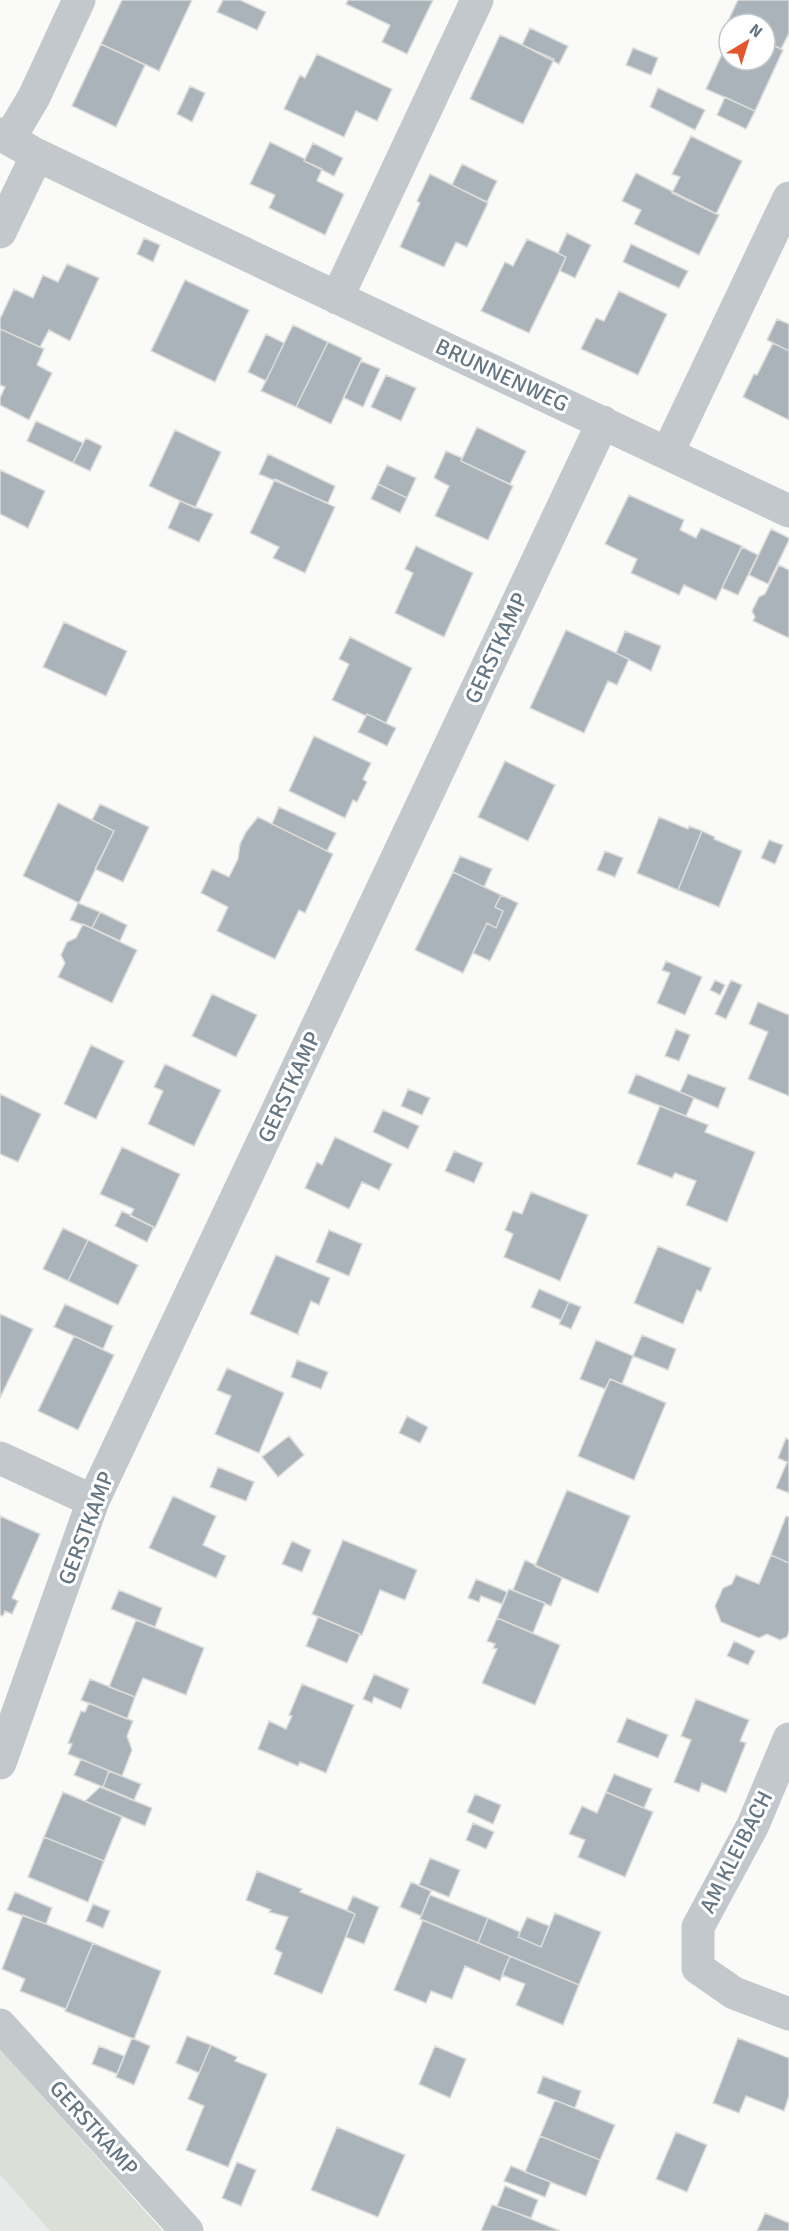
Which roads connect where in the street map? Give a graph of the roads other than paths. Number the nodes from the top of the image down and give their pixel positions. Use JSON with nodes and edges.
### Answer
{"nodes":[{"id":1,"x":79,"y":0,"type":"edge"},
{"id":2,"x":477,"y":0,"type":"edge"},
{"id":3,"x":15,"y":143,"type":"edge"},
{"id":4,"x":789,"y":198,"type":"edge"},
{"id":5,"x":0,"y":232,"type":"edge"},
{"id":6,"x":337,"y":298,"type":"junction"},
{"id":7,"x":603,"y":422,"type":"junction"},
{"id":8,"x":668,"y":452,"type":"junction"},
{"id":9,"x":789,"y":511,"type":"edge"},
{"id":10,"x":0,"y":1458,"type":"edge"},
{"id":11,"x":93,"y":1501,"type":"junction"},
{"id":12,"x":789,"y":1739,"type":"edge"},
{"id":13,"x":0,"y":1763,"type":"edge"},
{"id":14,"x":789,"y":2014,"type":"edge"},
{"id":15,"x":0,"y":2025,"type":"edge"},
{"id":16,"x":187,"y":2231,"type":"edge"}],
"edges":[{"from":1,"to":3,"type":"street"},
{"from":2,"to":6,"type":"street"},
{"from":3,"to":5,"type":"street"},
{"from":3,"to":6,"type":"street","name":"BRUNNENWEG"},
{"from":4,"to":8,"type":"street"},
{"from":6,"to":7,"type":"street","name":"BRUNNENWEG"},
{"from":7,"to":8,"type":"street","name":"BRUNNENWEG"},
{"from":7,"to":11,"type":"street","name":"GERSTKAMP"},
{"from":8,"to":9,"type":"street","name":"BRUNNENWEG"},
{"from":10,"to":11,"type":"street"},
{"from":11,"to":13,"type":"street","name":"GERSTKAMP"},
{"from":12,"to":14,"type":"street","name":"AM KLEIBACH"},
{"from":15,"to":16,"type":"street","name":"GERSTKAMP"}]}
